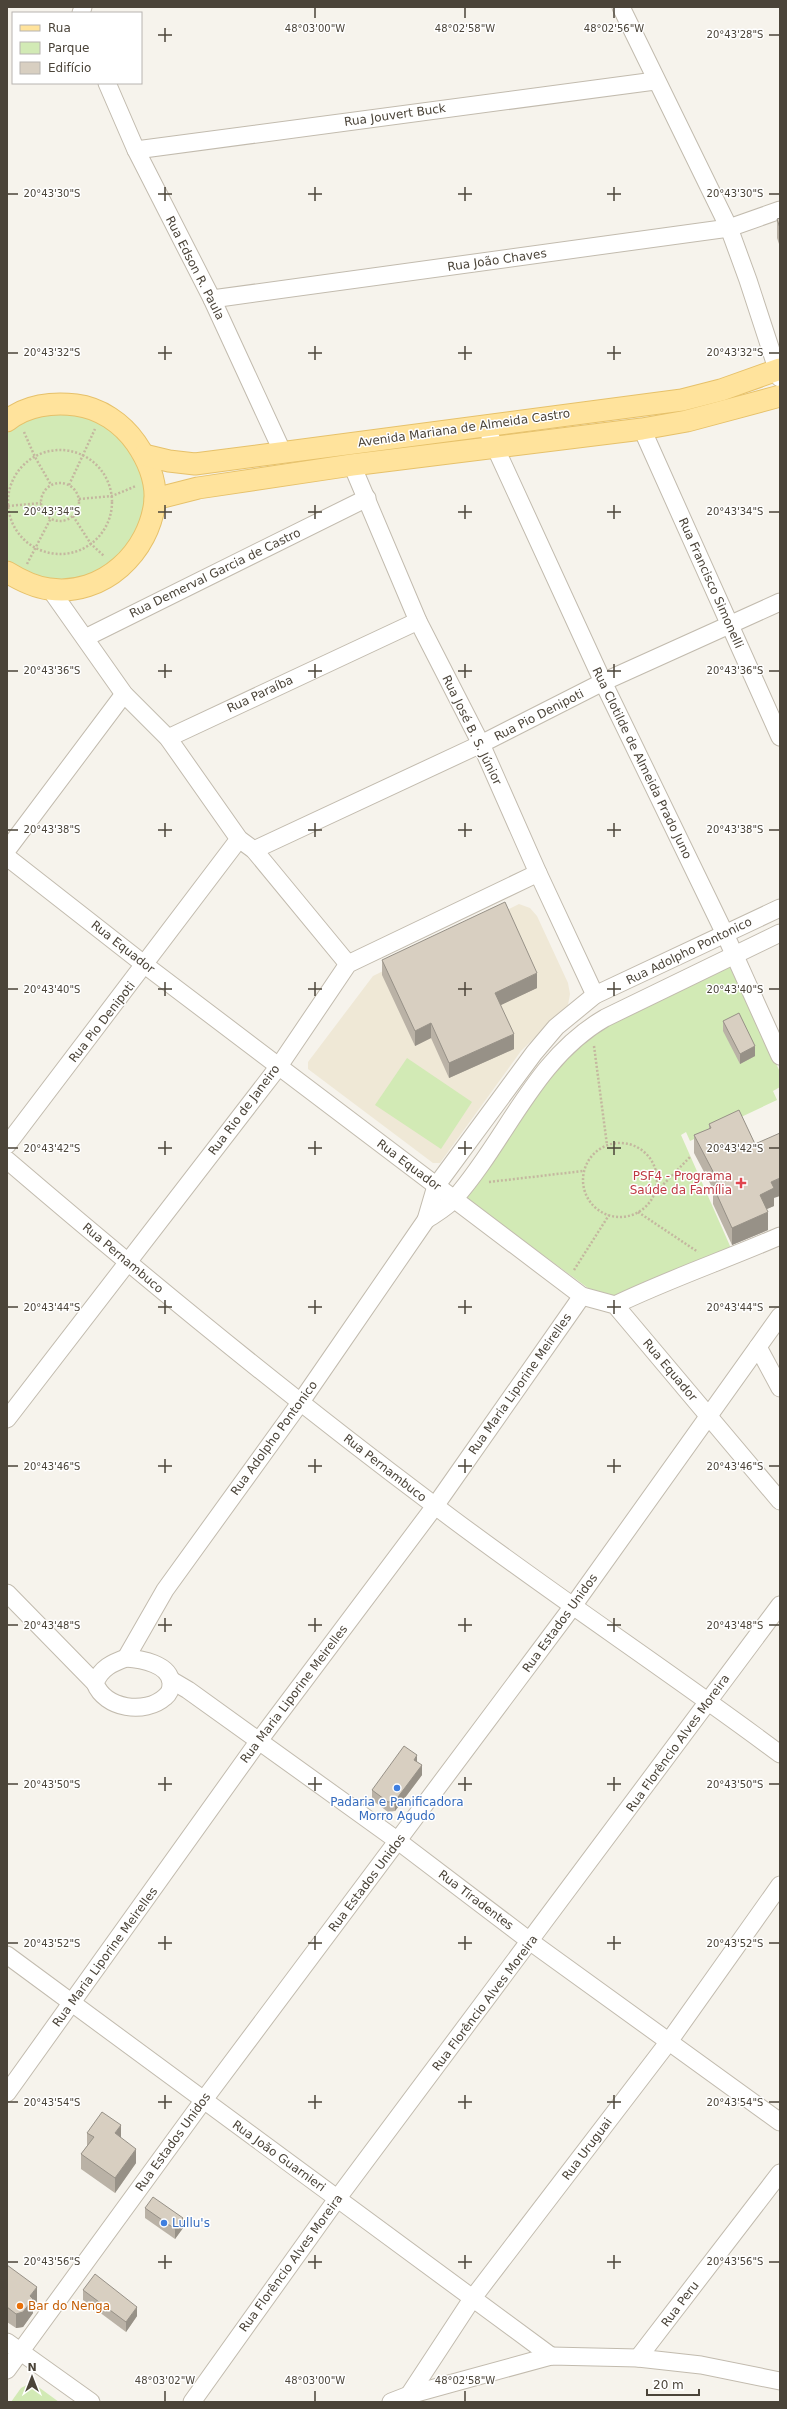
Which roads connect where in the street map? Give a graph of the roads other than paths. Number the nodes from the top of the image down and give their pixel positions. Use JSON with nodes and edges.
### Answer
{"nodes":[{"id":1,"x":621,"y":7,"type":"edge"},
{"id":2,"x":655,"y":81,"type":"junction"},
{"id":3,"x":107,"y":84,"type":"edge"},
{"id":4,"x":136,"y":150,"type":"junction"},
{"id":5,"x":780,"y":210,"type":"edge"},
{"id":6,"x":729,"y":228,"type":"junction"},
{"id":7,"x":212,"y":299,"type":"junction"},
{"id":8,"x":779,"y":372,"type":"edge"},
{"id":9,"x":780,"y":396,"type":"edge"},
{"id":10,"x":14,"y":423,"type":"edge"},
{"id":11,"x":484,"y":425,"type":"junction"},
{"id":12,"x":642,"y":429,"type":"junction"},
{"id":13,"x":495,"y":448,"type":"junction"},
{"id":14,"x":283,"y":453,"type":"junction"},
{"id":15,"x":144,"y":455,"type":"junction"},
{"id":16,"x":352,"y":465,"type":"junction"},
{"id":17,"x":367,"y":498,"type":"junction"},
{"id":18,"x":155,"y":499,"type":"junction"},
{"id":19,"x":16,"y":569,"type":"edge"},
{"id":20,"x":50,"y":589,"type":"junction"},
{"id":21,"x":780,"y":602,"type":"edge"},
{"id":22,"x":418,"y":621,"type":"junction"},
{"id":23,"x":730,"y":626,"type":"junction"},
{"id":24,"x":85,"y":638,"type":"junction"},
{"id":25,"x":603,"y":682,"type":"junction"},
{"id":26,"x":124,"y":694,"type":"junction"},
{"id":27,"x":780,"y":737,"type":"edge"},
{"id":28,"x":168,"y":738,"type":"junction"},
{"id":29,"x":481,"y":744,"type":"junction"},
{"id":30,"x":239,"y":839,"type":"junction"},
{"id":31,"x":7,"y":850,"type":"edge"},
{"id":32,"x":254,"y":850,"type":"junction"},
{"id":33,"x":7,"y":857,"type":"edge"},
{"id":34,"x":538,"y":873,"type":"junction"},
{"id":35,"x":780,"y":908,"type":"edge"},
{"id":36,"x":780,"y":933,"type":"edge"},
{"id":37,"x":725,"y":934,"type":"junction"},
{"id":38,"x":732,"y":954,"type":"junction"},
{"id":39,"x":348,"y":964,"type":"junction"},
{"id":40,"x":146,"y":965,"type":"junction"},
{"id":41,"x":594,"y":994,"type":"junction"},
{"id":42,"x":780,"y":1056,"type":"edge"},
{"id":43,"x":279,"y":1066,"type":"junction"},
{"id":44,"x":7,"y":1145,"type":"edge"},
{"id":45,"x":7,"y":1160,"type":"edge"},
{"id":46,"x":436,"y":1186,"type":"junction"},
{"id":47,"x":454,"y":1199,"type":"junction"},
{"id":48,"x":426,"y":1220,"type":"junction"},
{"id":49,"x":780,"y":1236,"type":"edge"},
{"id":50,"x":128,"y":1263,"type":"junction"},
{"id":51,"x":582,"y":1296,"type":"junction"},
{"id":52,"x":615,"y":1306,"type":"junction"},
{"id":53,"x":780,"y":1316,"type":"edge"},
{"id":54,"x":758,"y":1347,"type":"junction"},
{"id":55,"x":780,"y":1388,"type":"edge"},
{"id":56,"x":300,"y":1402,"type":"junction"},
{"id":57,"x":710,"y":1417,"type":"junction"},
{"id":58,"x":7,"y":1419,"type":"edge"},
{"id":59,"x":780,"y":1501,"type":"edge"},
{"id":60,"x":434,"y":1506,"type":"junction"},
{"id":61,"x":7,"y":1593,"type":"edge"},
{"id":62,"x":780,"y":1605,"type":"edge"},
{"id":63,"x":573,"y":1606,"type":"junction"},
{"id":64,"x":126,"y":1658,"type":"junction"},
{"id":65,"x":170,"y":1680,"type":"junction"},
{"id":66,"x":95,"y":1682,"type":"junction"},
{"id":67,"x":708,"y":1701,"type":"junction"},
{"id":68,"x":258,"y":1742,"type":"junction"},
{"id":69,"x":780,"y":1754,"type":"edge"},
{"id":70,"x":398,"y":1841,"type":"junction"},
{"id":71,"x":780,"y":1885,"type":"edge"},
{"id":72,"x":531,"y":1942,"type":"junction"},
{"id":73,"x":7,"y":1955,"type":"edge"},
{"id":74,"x":72,"y":2003,"type":"junction"},
{"id":75,"x":670,"y":2040,"type":"junction"},
{"id":76,"x":7,"y":2093,"type":"edge"},
{"id":77,"x":203,"y":2100,"type":"junction"},
{"id":78,"x":780,"y":2122,"type":"edge"},
{"id":79,"x":780,"y":2173,"type":"edge"},
{"id":80,"x":337,"y":2199,"type":"junction"},
{"id":81,"x":472,"y":2299,"type":"junction"},
{"id":82,"x":14,"y":2347,"type":"edge"},
{"id":83,"x":551,"y":2356,"type":"junction"},
{"id":84,"x":638,"y":2358,"type":"junction"},
{"id":85,"x":7,"y":2370,"type":"edge"},
{"id":86,"x":780,"y":2381,"type":"edge"},
{"id":87,"x":410,"y":2395,"type":"junction"},
{"id":88,"x":91,"y":2402,"type":"edge"},
{"id":89,"x":192,"y":2402,"type":"edge"},
{"id":90,"x":391,"y":2402,"type":"edge"}],
"edges":[{"from":1,"to":2,"type":"street"},
{"from":2,"to":4,"type":"street","name":"Rua Jouvert Buck"},
{"from":2,"to":6,"type":"street"},
{"from":3,"to":4,"type":"street","name":"Rua Edson R. Paula"},
{"from":4,"to":7,"type":"street","name":"Rua Edson R. Paula"},
{"from":5,"to":6,"type":"street","name":"Rua João Chaves"},
{"from":6,"to":7,"type":"street","name":"Rua João Chaves"},
{"from":6,"to":8,"type":"street"},
{"from":7,"to":14,"type":"street","name":"Rua Edson R. Paula"},
{"from":8,"to":11,"type":"main road","name":"Avenida Mariana de Almeida Castro"},
{"from":9,"to":12,"type":"main road","name":"Avenida Mariana de Almeida Castro"},
{"from":10,"to":15,"type":"main road"},
{"from":11,"to":13,"type":"street","name":"Rua Clotilde de Almeida Prado Juno"},
{"from":11,"to":14,"type":"main road","name":"Avenida Mariana de Almeida Castro"},
{"from":12,"to":13,"type":"main road","name":"Avenida Mariana de Almeida Castro"},
{"from":12,"to":23,"type":"street","name":"Rua Francisco Simonelli"},
{"from":13,"to":16,"type":"main road","name":"Avenida Mariana de Almeida Castro"},
{"from":13,"to":25,"type":"street","name":"Rua Clotilde de Almeida Prado Juno"},
{"from":14,"to":15,"type":"main road","name":"Avenida Mariana de Almeida Castro"},
{"from":15,"to":18,"type":"main road"},
{"from":16,"to":17,"type":"street","name":"Rua José B. S. Júnior"},
{"from":16,"to":18,"type":"main road","name":"Avenida Mariana de Almeida Castro"},
{"from":17,"to":22,"type":"street","name":"Rua José B. S. Júnior"},
{"from":17,"to":24,"type":"street","name":"Rua Demerval Garcia de Castro"},
{"from":18,"to":20,"type":"main road"},
{"from":19,"to":20,"type":"main road"},
{"from":20,"to":24,"type":"street"},
{"from":21,"to":23,"type":"street","name":"Rua Pio Denipoti"},
{"from":22,"to":28,"type":"street","name":"Rua Paraíba"},
{"from":22,"to":29,"type":"street","name":"Rua José B. S. Júnior"},
{"from":23,"to":25,"type":"street","name":"Rua Pio Denipoti"},
{"from":23,"to":27,"type":"street","name":"Rua Francisco Simonelli"},
{"from":24,"to":26,"type":"street"},
{"from":25,"to":29,"type":"street","name":"Rua Pio Denipoti"},
{"from":25,"to":37,"type":"street","name":"Rua Clotilde de Almeida Prado Juno"},
{"from":26,"to":28,"type":"street"},
{"from":26,"to":31,"type":"street"},
{"from":28,"to":30,"type":"street"},
{"from":29,"to":32,"type":"street","name":"Rua Pio Denipoti"},
{"from":29,"to":34,"type":"street","name":"Rua José B. S. Júnior"},
{"from":30,"to":32,"type":"street"},
{"from":30,"to":40,"type":"street","name":"Rua Pio Denipoti"},
{"from":32,"to":39,"type":"street"},
{"from":33,"to":40,"type":"street","name":"Rua Equador"},
{"from":34,"to":39,"type":"street"},
{"from":34,"to":41,"type":"street","name":"Rua José B. S. Júnior"},
{"from":35,"to":37,"type":"street","name":"Rua Adolpho Pontonico"},
{"from":36,"to":38,"type":"street","name":"Rua Adolpho Pontonico"},
{"from":37,"to":38,"type":"street","name":"Rua Clotilde de Almeida Prado Juno"},
{"from":37,"to":41,"type":"street","name":"Rua Adolpho Pontonico"},
{"from":38,"to":42,"type":"street","name":"Rua Clotilde de Almeida Prado Juno"},
{"from":38,"to":47,"type":"street","name":"Rua Adolpho Pontonico"},
{"from":39,"to":43,"type":"street","name":"Rua Rio de Janeiro"},
{"from":40,"to":43,"type":"street","name":"Rua Equador"},
{"from":40,"to":44,"type":"street","name":"Rua Pio Denipoti"},
{"from":41,"to":46,"type":"street","name":"Rua Adolpho Pontonico"},
{"from":43,"to":46,"type":"street","name":"Rua Equador"},
{"from":43,"to":50,"type":"street","name":"Rua Rio de Janeiro"},
{"from":45,"to":50,"type":"street","name":"Rua Pernambuco"},
{"from":46,"to":47,"type":"street","name":"Rua Equador"},
{"from":46,"to":48,"type":"street","name":"Rua Adolpho Pontonico"},
{"from":47,"to":48,"type":"street","name":"Rua Adolpho Pontonico"},
{"from":47,"to":51,"type":"street","name":"Rua Equador"},
{"from":48,"to":56,"type":"street","name":"Rua Adolpho Pontonico"},
{"from":49,"to":52,"type":"street"},
{"from":50,"to":56,"type":"street","name":"Rua Pernambuco"},
{"from":50,"to":58,"type":"street","name":"Rua Rio de Janeiro"},
{"from":51,"to":52,"type":"street","name":"Rua Equador"},
{"from":51,"to":60,"type":"street","name":"Rua Maria Liporine Meirelles"},
{"from":52,"to":57,"type":"street","name":"Rua Equador"},
{"from":53,"to":54,"type":"street","name":"Rua Estados Unidos"},
{"from":54,"to":55,"type":"street"},
{"from":54,"to":57,"type":"street","name":"Rua Estados Unidos"},
{"from":56,"to":60,"type":"street","name":"Rua Pernambuco"},
{"from":56,"to":64,"type":"street","name":"Rua Adolpho Pontonico"},
{"from":57,"to":59,"type":"street","name":"Rua Equador"},
{"from":57,"to":63,"type":"street","name":"Rua Estados Unidos"},
{"from":60,"to":63,"type":"street","name":"Rua Pernambuco"},
{"from":60,"to":68,"type":"street","name":"Rua Maria Liporine Meirelles"},
{"from":61,"to":66,"type":"street"},
{"from":62,"to":67,"type":"street","name":"Rua Florêncio Alves Moreira"},
{"from":63,"to":67,"type":"street","name":"Rua Pernambuco"},
{"from":63,"to":70,"type":"street","name":"Rua Estados Unidos"},
{"from":64,"to":65,"type":"street"},
{"from":64,"to":66,"type":"street"},
{"from":65,"to":66,"type":"street"},
{"from":65,"to":68,"type":"street","name":"Rua Tiradentes"},
{"from":67,"to":69,"type":"street","name":"Rua Pernambuco"},
{"from":67,"to":72,"type":"street","name":"Rua Florêncio Alves Moreira"},
{"from":68,"to":70,"type":"street","name":"Rua Tiradentes"},
{"from":68,"to":74,"type":"street","name":"Rua Maria Liporine Meirelles"},
{"from":70,"to":72,"type":"street","name":"Rua Tiradentes"},
{"from":70,"to":77,"type":"street","name":"Rua Estados Unidos"},
{"from":71,"to":75,"type":"street","name":"Rua Uruguai"},
{"from":72,"to":75,"type":"street","name":"Rua Tiradentes"},
{"from":72,"to":80,"type":"street","name":"Rua Florêncio Alves Moreira"},
{"from":73,"to":74,"type":"street","name":"Rua João Guarnieri"},
{"from":74,"to":76,"type":"street","name":"Rua Maria Liporine Meirelles"},
{"from":74,"to":77,"type":"street","name":"Rua João Guarnieri"},
{"from":75,"to":78,"type":"street","name":"Rua Tiradentes"},
{"from":75,"to":81,"type":"street","name":"Rua Uruguai"},
{"from":77,"to":80,"type":"street","name":"Rua João Guarnieri"},
{"from":77,"to":82,"type":"street","name":"Rua Estados Unidos"},
{"from":79,"to":84,"type":"street","name":"Rua Peru"},
{"from":80,"to":81,"type":"street","name":"Rua João Guarnieri"},
{"from":80,"to":89,"type":"street","name":"Rua Florêncio Alves Moreira"},
{"from":81,"to":83,"type":"street","name":"Rua João Guarnieri"},
{"from":81,"to":87,"type":"street","name":"Rua Uruguai"},
{"from":82,"to":85,"type":"street","name":"Rua Estados Unidos"},
{"from":82,"to":88,"type":"street"},
{"from":83,"to":84,"type":"street"},
{"from":83,"to":87,"type":"street"},
{"from":84,"to":86,"type":"street"},
{"from":87,"to":90,"type":"street"}]}
